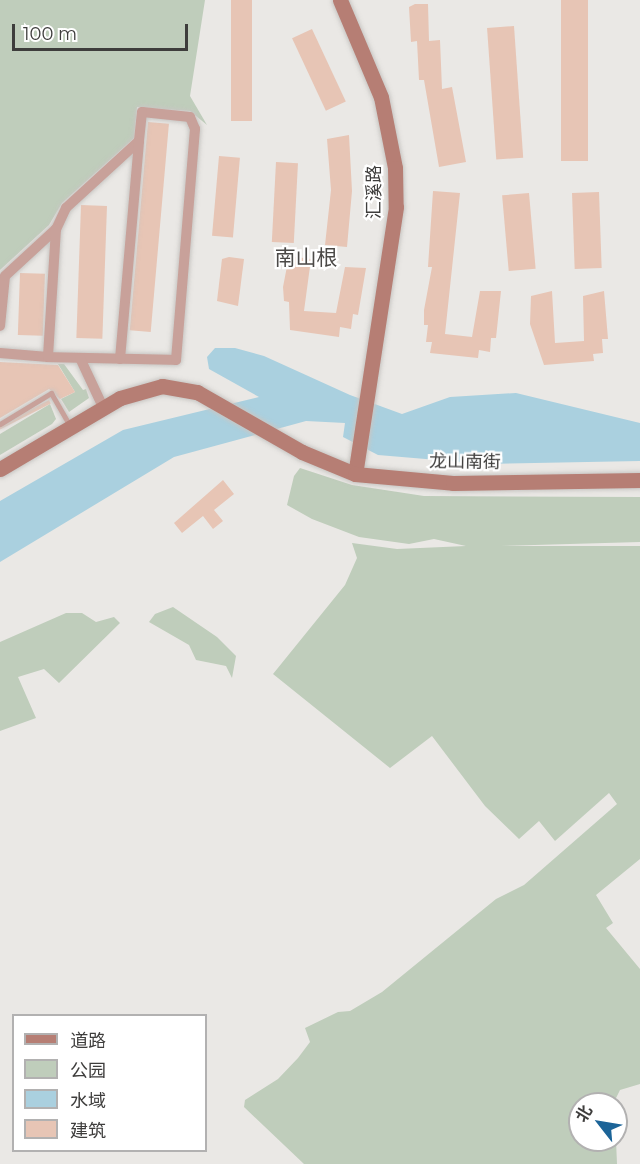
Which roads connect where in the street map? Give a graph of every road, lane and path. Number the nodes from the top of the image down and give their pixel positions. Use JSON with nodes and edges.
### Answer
{"nodes":[{"id":1,"x":340,"y":0,"type":"edge"},
{"id":2,"x":139,"y":141,"type":"junction"},
{"id":3,"x":56,"y":229,"type":"junction"},
{"id":4,"x":0,"y":326,"type":"edge"},
{"id":5,"x":0,"y":353,"type":"edge"},
{"id":6,"x":48,"y":357,"type":"junction"},
{"id":7,"x":80,"y":358,"type":"junction"},
{"id":8,"x":120,"y":359,"type":"junction"},
{"id":9,"x":103,"y":407,"type":"junction"},
{"id":10,"x":0,"y":424,"type":"edge"},
{"id":11,"x":70,"y":427,"type":"junction"},
{"id":12,"x":0,"y":469,"type":"edge"},
{"id":13,"x":355,"y":474,"type":"junction"},
{"id":14,"x":640,"y":480,"type":"edge"}],
"edges":[{"from":1,"to":13,"type":"street","name":"汇溪路"},
{"from":2,"to":3,"type":"street"},
{"from":2,"to":8,"type":"street"},
{"from":2,"to":8,"type":"street"},
{"from":3,"to":4,"type":"street"},
{"from":3,"to":6,"type":"street"},
{"from":5,"to":6,"type":"street"},
{"from":6,"to":7,"type":"street"},
{"from":7,"to":8,"type":"street"},
{"from":7,"to":9,"type":"street"},
{"from":9,"to":11,"type":"street"},
{"from":9,"to":13,"type":"street","name":"龙山南街"},
{"from":10,"to":11,"type":"lane"},
{"from":11,"to":12,"type":"street"},
{"from":13,"to":14,"type":"street","name":"龙山南街"}]}
